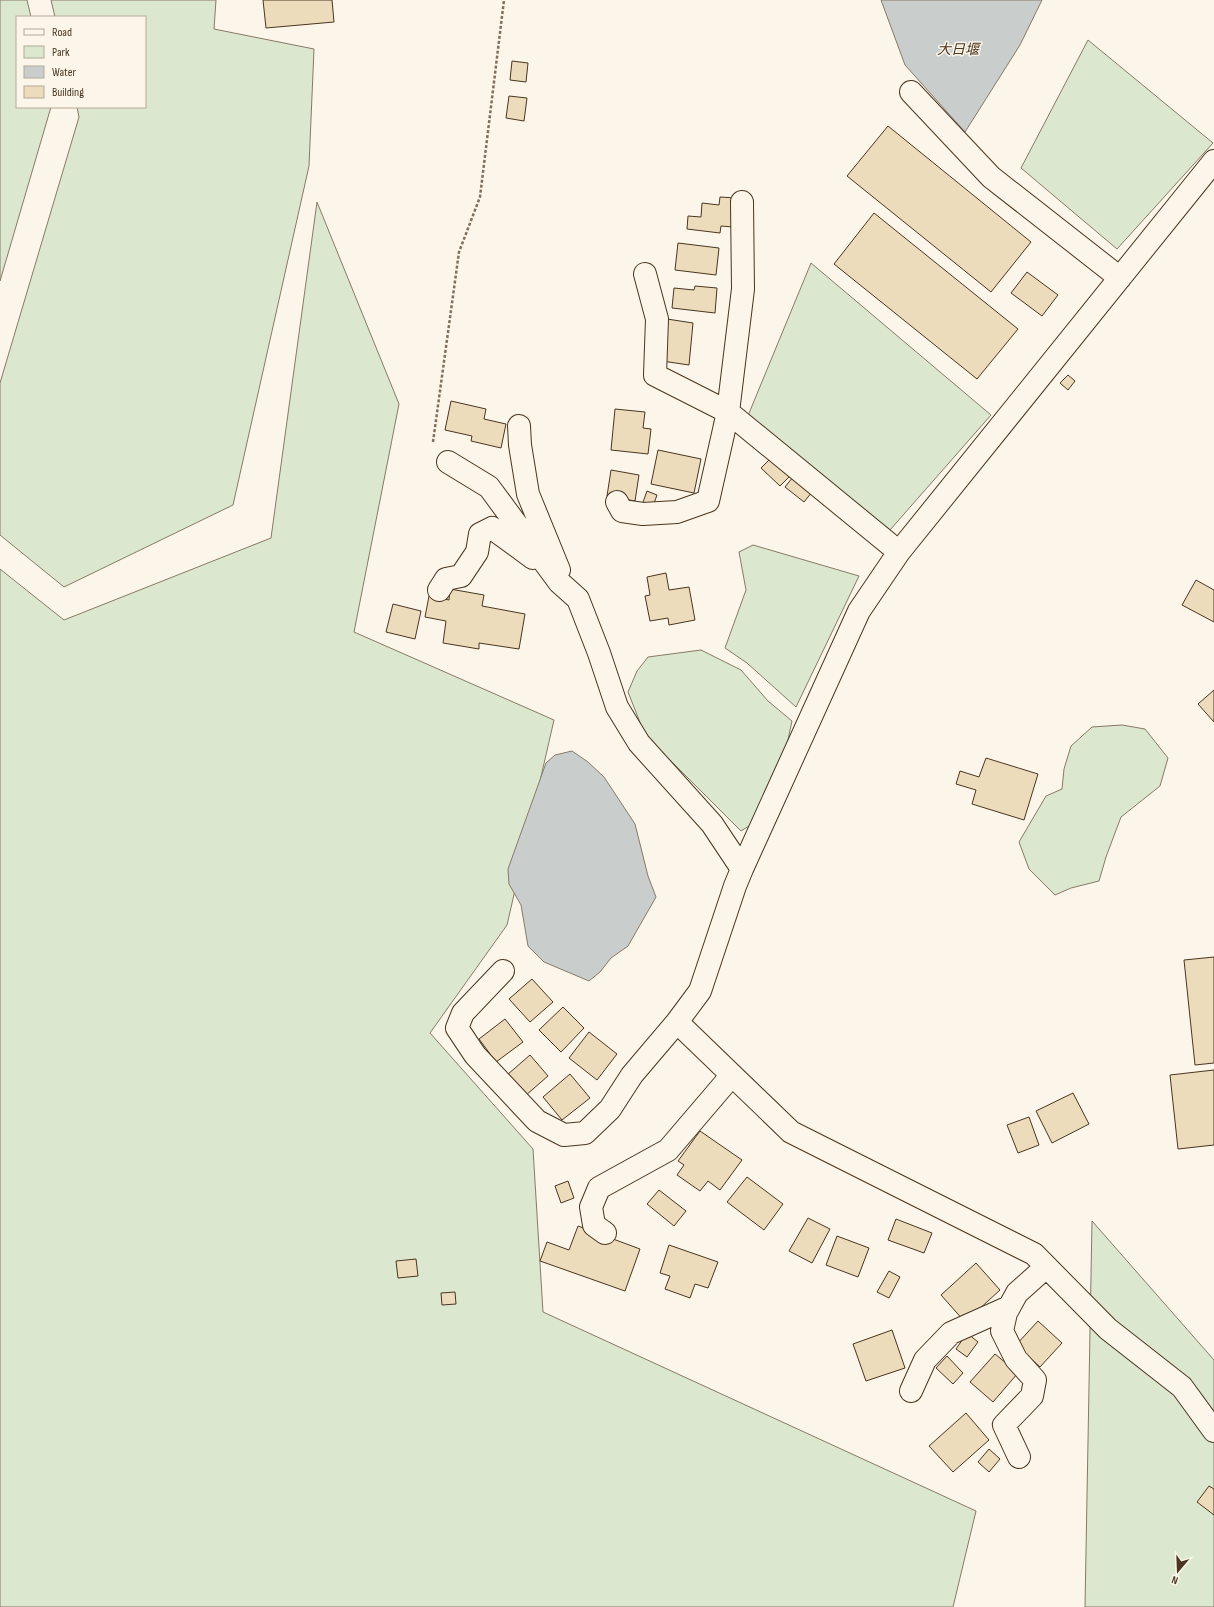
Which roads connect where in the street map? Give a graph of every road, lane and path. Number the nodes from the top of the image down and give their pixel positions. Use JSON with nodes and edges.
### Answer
{"nodes":[{"id":1,"x":504,"y":0,"type":"edge"},
{"id":2,"x":911,"y":92,"type":"dead end"},
{"id":3,"x":1214,"y":161,"type":"edge"},
{"id":4,"x":742,"y":202,"type":"dead end"},
{"id":5,"x":645,"y":274,"type":"dead end"},
{"id":6,"x":1120,"y":278,"type":"junction"},
{"id":7,"x":728,"y":412,"type":"junction"},
{"id":8,"x":520,"y":426,"type":"dead end"},
{"id":9,"x":448,"y":462,"type":"joint"},
{"id":10,"x":617,"y":502,"type":"dead end"},
{"id":11,"x":899,"y":552,"type":"junction"},
{"id":12,"x":550,"y":570,"type":"junction"},
{"id":13,"x":567,"y":589,"type":"junction"},
{"id":14,"x":439,"y":590,"type":"dead end"},
{"id":15,"x":742,"y":869,"type":"junction"},
{"id":16,"x":503,"y":971,"type":"dead end"},
{"id":17,"x":677,"y":1022,"type":"junction"},
{"id":18,"x":732,"y":1075,"type":"junction"},
{"id":19,"x":605,"y":1232,"type":"dead end"},
{"id":20,"x":1046,"y":1267,"type":"junction"},
{"id":21,"x":1009,"y":1307,"type":"junction"},
{"id":22,"x":911,"y":1391,"type":"dead end"},
{"id":23,"x":1214,"y":1431,"type":"edge"},
{"id":24,"x":1019,"y":1457,"type":"dead end"}],
"edges":[{"from":1,"to":9,"type":"path"},
{"from":2,"to":6,"type":"street"},
{"from":3,"to":6,"type":"street"},
{"from":4,"to":7,"type":"street"},
{"from":5,"to":7,"type":"street"},
{"from":6,"to":11,"type":"street"},
{"from":7,"to":10,"type":"street"},
{"from":7,"to":11,"type":"street"},
{"from":8,"to":13,"type":"street"},
{"from":9,"to":12,"type":"street"},
{"from":11,"to":15,"type":"street"},
{"from":12,"to":13,"type":"street"},
{"from":12,"to":14,"type":"street"},
{"from":13,"to":15,"type":"street"},
{"from":15,"to":17,"type":"street"},
{"from":16,"to":17,"type":"street"},
{"from":17,"to":18,"type":"street"},
{"from":18,"to":19,"type":"street"},
{"from":18,"to":20,"type":"street"},
{"from":20,"to":21,"type":"street"},
{"from":20,"to":23,"type":"street"},
{"from":21,"to":22,"type":"street"},
{"from":21,"to":24,"type":"street"}]}
